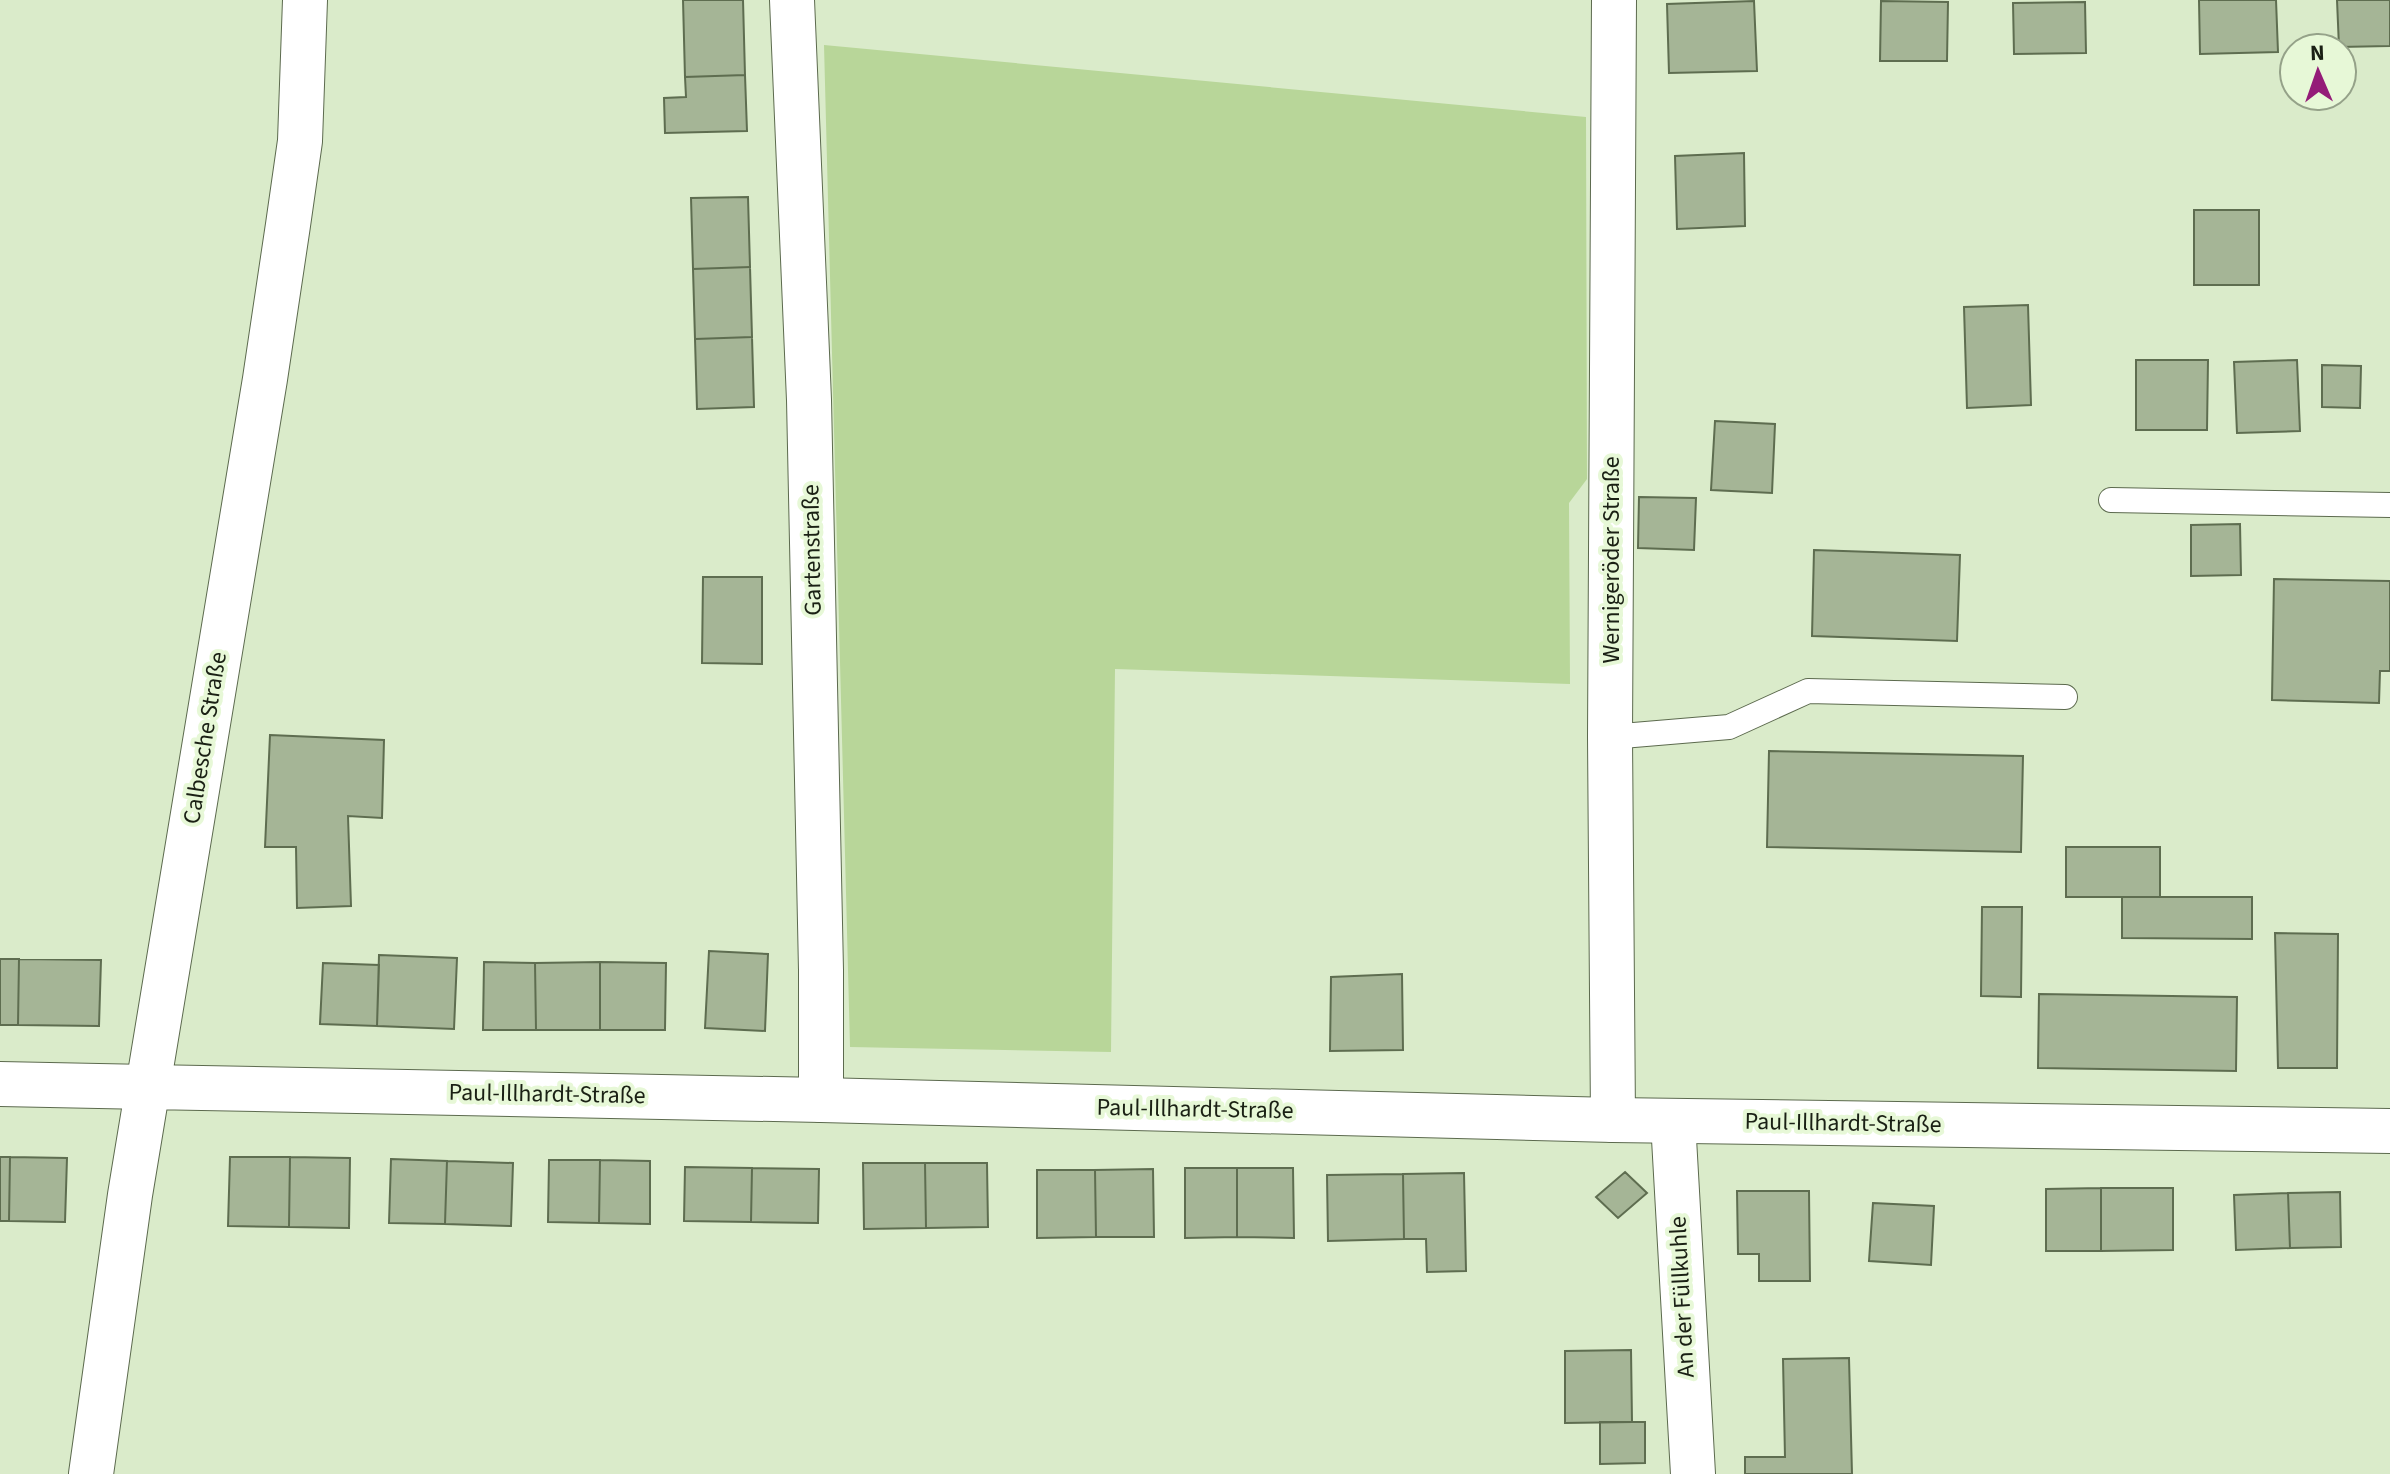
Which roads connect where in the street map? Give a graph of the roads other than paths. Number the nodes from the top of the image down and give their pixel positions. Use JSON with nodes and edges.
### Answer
{"nodes":[{"id":1,"x":305,"y":0,"type":"edge"},
{"id":2,"x":792,"y":0,"type":"edge"},
{"id":3,"x":1614,"y":0,"type":"edge"},
{"id":4,"x":2111,"y":500,"type":"dead end"},
{"id":5,"x":2390,"y":505,"type":"edge"},
{"id":6,"x":2065,"y":697,"type":"dead end"},
{"id":7,"x":1610,"y":737,"type":"junction"},
{"id":8,"x":0,"y":1084,"type":"edge"},
{"id":9,"x":148,"y":1087,"type":"junction"},
{"id":10,"x":821,"y":1100,"type":"junction"},
{"id":11,"x":1613,"y":1120,"type":"junction"},
{"id":12,"x":1673,"y":1121,"type":"junction"},
{"id":13,"x":2390,"y":1131,"type":"edge"},
{"id":14,"x":91,"y":1474,"type":"edge"},
{"id":15,"x":1693,"y":1474,"type":"edge"}],
"edges":[{"from":1,"to":9,"type":"street","name":"Calbesche Straße"},
{"from":2,"to":10,"type":"street","name":"Gartenstraße"},
{"from":3,"to":7,"type":"street","name":"Wernigeröder Straße"},
{"from":4,"to":5,"type":"lane"},
{"from":6,"to":7,"type":"lane"},
{"from":7,"to":11,"type":"street","name":"Wernigeröder Straße"},
{"from":8,"to":9,"type":"street","name":"Paul-Illhardt-Straße"},
{"from":9,"to":10,"type":"street","name":"Paul-Illhardt-Straße"},
{"from":9,"to":14,"type":"street","name":"Calbesche Straße"},
{"from":10,"to":11,"type":"street","name":"Paul-Illhardt-Straße"},
{"from":11,"to":12,"type":"street","name":"Paul-Illhardt-Straße"},
{"from":12,"to":13,"type":"street","name":"Paul-Illhardt-Straße"},
{"from":12,"to":15,"type":"street","name":"An der Füllkuhle"}]}
